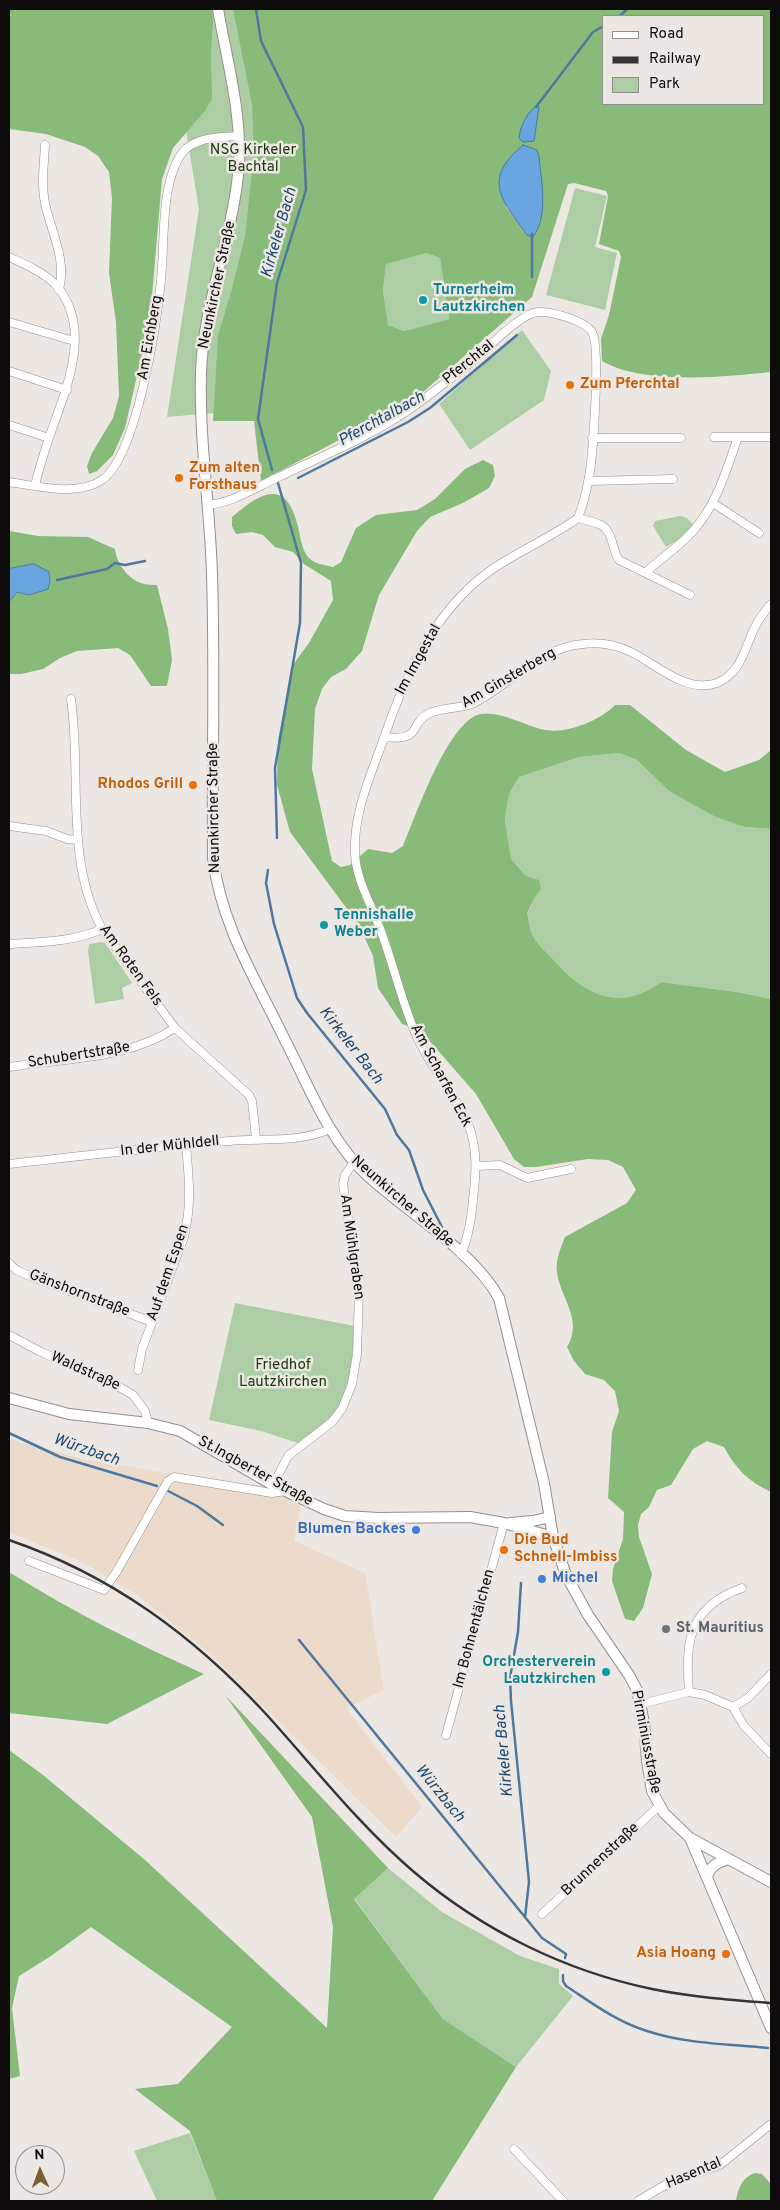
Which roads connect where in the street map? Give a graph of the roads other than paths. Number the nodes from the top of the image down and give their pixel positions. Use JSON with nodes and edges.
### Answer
{"nodes":[{"id":1,"x":218,"y":9,"type":"edge"},
{"id":2,"x":238,"y":136,"type":"junction"},
{"id":3,"x":45,"y":144,"type":"dead end"},
{"id":4,"x":9,"y":257,"type":"edge"},
{"id":5,"x":59,"y":290,"type":"junction"},
{"id":6,"x":9,"y":322,"type":"edge"},
{"id":7,"x":74,"y":341,"type":"junction"},
{"id":8,"x":9,"y":371,"type":"edge"},
{"id":9,"x":67,"y":390,"type":"junction"},
{"id":10,"x":9,"y":425,"type":"edge"},
{"id":11,"x":714,"y":437,"type":"dead end"},
{"id":12,"x":738,"y":437,"type":"junction"},
{"id":13,"x":49,"y":438,"type":"junction"},
{"id":14,"x":592,"y":438,"type":"junction"},
{"id":15,"x":681,"y":438,"type":"dead end"},
{"id":16,"x":771,"y":438,"type":"edge"},
{"id":17,"x":673,"y":479,"type":"dead end"},
{"id":18,"x":588,"y":481,"type":"junction"},
{"id":19,"x":9,"y":482,"type":"edge"},
{"id":20,"x":35,"y":485,"type":"junction"},
{"id":21,"x":713,"y":503,"type":"junction"},
{"id":22,"x":208,"y":505,"type":"junction"},
{"id":23,"x":578,"y":518,"type":"junction"},
{"id":24,"x":758,"y":533,"type":"dead end"},
{"id":25,"x":646,"y":572,"type":"junction"},
{"id":26,"x":690,"y":596,"type":"dead end"},
{"id":27,"x":771,"y":604,"type":"edge"},
{"id":28,"x":71,"y":699,"type":"dead end"},
{"id":29,"x":384,"y":737,"type":"junction"},
{"id":30,"x":9,"y":826,"type":"edge"},
{"id":31,"x":78,"y":840,"type":"junction"},
{"id":32,"x":355,"y":846,"type":"joint"},
{"id":33,"x":102,"y":928,"type":"junction"},
{"id":34,"x":9,"y":944,"type":"edge"},
{"id":35,"x":175,"y":1028,"type":"junction"},
{"id":36,"x":9,"y":1067,"type":"edge"},
{"id":37,"x":330,"y":1129,"type":"junction"},
{"id":38,"x":256,"y":1138,"type":"junction"},
{"id":39,"x":186,"y":1145,"type":"junction"},
{"id":40,"x":354,"y":1162,"type":"junction"},
{"id":41,"x":9,"y":1164,"type":"edge"},
{"id":42,"x":476,"y":1166,"type":"junction"},
{"id":43,"x":571,"y":1170,"type":"dead end"},
{"id":44,"x":461,"y":1254,"type":"junction"},
{"id":45,"x":9,"y":1263,"type":"edge"},
{"id":46,"x":152,"y":1322,"type":"junction"},
{"id":47,"x":9,"y":1334,"type":"edge"},
{"id":48,"x":138,"y":1370,"type":"dead end"},
{"id":49,"x":9,"y":1398,"type":"edge"},
{"id":50,"x":148,"y":1423,"type":"junction"},
{"id":51,"x":273,"y":1485,"type":"junction"},
{"id":52,"x":285,"y":1491,"type":"junction"},
{"id":53,"x":550,"y":1517,"type":"junction"},
{"id":54,"x":504,"y":1524,"type":"junction"},
{"id":55,"x":553,"y":1538,"type":"junction"},
{"id":56,"x":29,"y":1561,"type":"dead end"},
{"id":57,"x":742,"y":1588,"type":"dead end"},
{"id":58,"x":771,"y":1674,"type":"edge"},
{"id":59,"x":689,"y":1692,"type":"junction"},
{"id":60,"x":641,"y":1704,"type":"junction"},
{"id":61,"x":733,"y":1707,"type":"junction"},
{"id":62,"x":446,"y":1735,"type":"dead end"},
{"id":63,"x":771,"y":1754,"type":"edge"},
{"id":64,"x":659,"y":1806,"type":"junction"},
{"id":65,"x":690,"y":1838,"type":"junction"},
{"id":66,"x":729,"y":1859,"type":"junction"},
{"id":67,"x":707,"y":1878,"type":"junction"},
{"id":68,"x":771,"y":1882,"type":"edge"},
{"id":69,"x":542,"y":1914,"type":"dead end"},
{"id":70,"x":771,"y":2028,"type":"edge"},
{"id":71,"x":771,"y":2124,"type":"edge"},
{"id":72,"x":514,"y":2149,"type":"dead end"},
{"id":73,"x":563,"y":2201,"type":"edge"},
{"id":74,"x":638,"y":2201,"type":"edge"}],
"edges":[{"from":1,"to":2,"type":"main road","name":"Neunkircher Straße"},
{"from":2,"to":20,"type":"street","name":"Am Eichberg"},
{"from":2,"to":22,"type":"main road","name":"Neunkircher Straße"},
{"from":3,"to":5,"type":"street"},
{"from":4,"to":5,"type":"street"},
{"from":5,"to":7,"type":"street"},
{"from":6,"to":7,"type":"street"},
{"from":7,"to":9,"type":"street"},
{"from":8,"to":9,"type":"street"},
{"from":9,"to":13,"type":"street"},
{"from":10,"to":13,"type":"street"},
{"from":11,"to":12,"type":"street"},
{"from":12,"to":16,"type":"street"},
{"from":12,"to":21,"type":"street"},
{"from":13,"to":20,"type":"street"},
{"from":14,"to":15,"type":"street"},
{"from":14,"to":18,"type":"street"},
{"from":14,"to":22,"type":"street","name":"Pferchtal"},
{"from":17,"to":18,"type":"street"},
{"from":18,"to":23,"type":"street"},
{"from":19,"to":20,"type":"street","name":"Am Eichberg"},
{"from":21,"to":24,"type":"street"},
{"from":21,"to":25,"type":"street"},
{"from":22,"to":37,"type":"main road","name":"Neunkircher Straße"},
{"from":23,"to":25,"type":"street"},
{"from":23,"to":29,"type":"street","name":"Im Imgestal"},
{"from":25,"to":26,"type":"street"},
{"from":27,"to":29,"type":"street","name":"Am Ginsterberg"},
{"from":28,"to":31,"type":"street","name":"Am Roten Fels"},
{"from":29,"to":32,"type":"street","name":"Im Imgestal"},
{"from":30,"to":31,"type":"street"},
{"from":31,"to":33,"type":"street","name":"Am Roten Fels"},
{"from":32,"to":42,"type":"street","name":"Am Scharfen Eck"},
{"from":33,"to":34,"type":"street"},
{"from":33,"to":35,"type":"street","name":"Am Roten Fels"},
{"from":35,"to":36,"type":"street","name":"Schubertstraße"},
{"from":35,"to":38,"type":"street","name":"Am Roten Fels"},
{"from":37,"to":38,"type":"street","name":"In der Mühldell"},
{"from":37,"to":40,"type":"main road","name":"Neunkircher Straße"},
{"from":38,"to":39,"type":"street","name":"In der Mühldell"},
{"from":39,"to":41,"type":"street","name":"In der Mühldell"},
{"from":39,"to":46,"type":"street","name":"Auf dem Espen"},
{"from":40,"to":44,"type":"main road","name":"Neunkircher Straße"},
{"from":40,"to":51,"type":"street","name":"Am Mühlgraben"},
{"from":42,"to":43,"type":"street"},
{"from":42,"to":44,"type":"street","name":"Am Scharfen Eck"},
{"from":44,"to":53,"type":"main road","name":"Neunkircher Straße"},
{"from":45,"to":46,"type":"street","name":"Gänshornstraße"},
{"from":46,"to":48,"type":"street","name":"Auf dem Espen"},
{"from":47,"to":50,"type":"street","name":"Waldstraße"},
{"from":49,"to":50,"type":"main road","name":"St.Ingberter Straße"},
{"from":50,"to":51,"type":"main road","name":"St.Ingberter Straße"},
{"from":51,"to":52,"type":"main road","name":"St.Ingberter Straße"},
{"from":52,"to":54,"type":"main road","name":"St.Ingberter Straße"},
{"from":52,"to":56,"type":"street"},
{"from":53,"to":54,"type":"main road","name":"St.Ingberter Straße"},
{"from":53,"to":55,"type":"main road","name":"Neunkircher Straße"},
{"from":54,"to":55,"type":"main road","name":"St.Ingberter Straße"},
{"from":54,"to":62,"type":"street","name":"Im Bohnentälchen"},
{"from":55,"to":60,"type":"main road","name":"Pirminiusstraße"},
{"from":57,"to":59,"type":"street"},
{"from":58,"to":61,"type":"street"},
{"from":59,"to":60,"type":"street"},
{"from":59,"to":61,"type":"street"},
{"from":60,"to":64,"type":"main road","name":"Pirminiusstraße"},
{"from":61,"to":63,"type":"street"},
{"from":64,"to":65,"type":"main road","name":"Pirminiusstraße"},
{"from":64,"to":69,"type":"street","name":"Brunnenstraße"},
{"from":65,"to":66,"type":"main road"},
{"from":65,"to":67,"type":"main road","name":"Pirminiusstraße"},
{"from":66,"to":67,"type":"main road"},
{"from":66,"to":68,"type":"main road"},
{"from":67,"to":70,"type":"main road","name":"Pirminiusstraße"},
{"from":71,"to":74,"type":"street","name":"Hasental"},
{"from":72,"to":73,"type":"street"}]}
